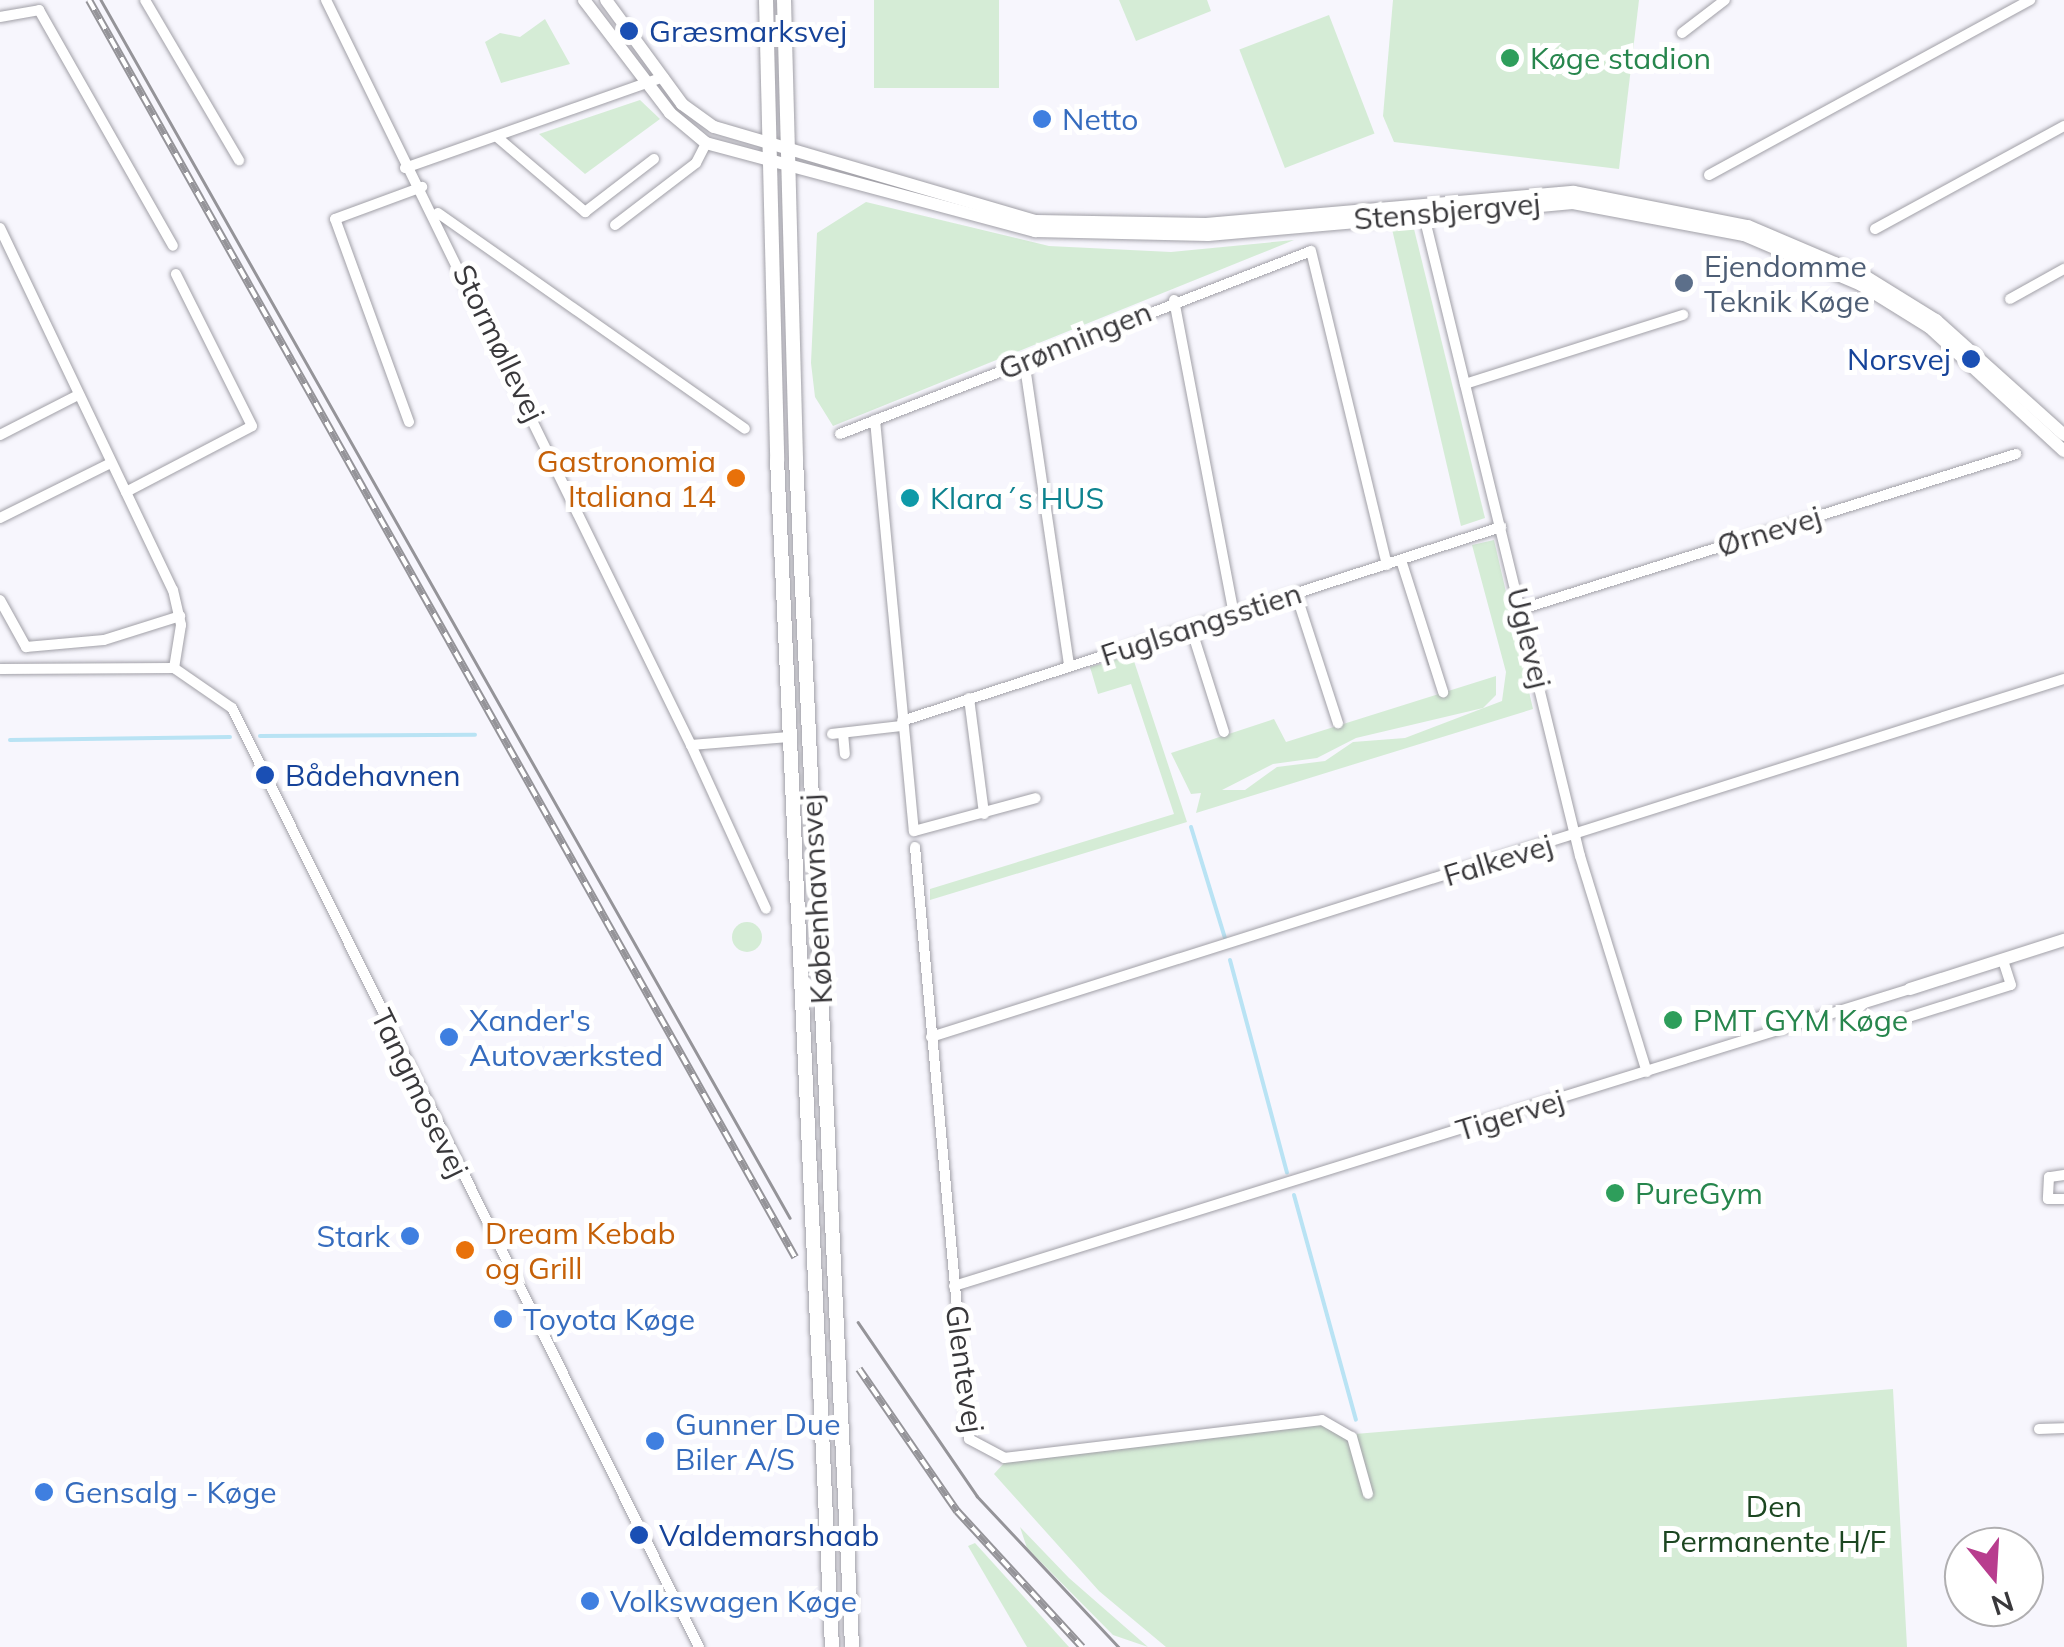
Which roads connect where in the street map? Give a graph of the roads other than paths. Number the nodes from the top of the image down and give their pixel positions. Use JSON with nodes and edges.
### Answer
{"nodes":[{"id":1,"x":145,"y":0,"type":"edge"},
{"id":2,"x":326,"y":0,"type":"edge"},
{"id":3,"x":584,"y":0,"type":"edge"},
{"id":4,"x":606,"y":0,"type":"edge"},
{"id":5,"x":766,"y":0,"type":"edge"},
{"id":6,"x":784,"y":0,"type":"edge"},
{"id":7,"x":1725,"y":0,"type":"edge"},
{"id":8,"x":2030,"y":0,"type":"edge"},
{"id":9,"x":0,"y":16,"type":"edge"},
{"id":10,"x":1682,"y":33,"type":"dead end"},
{"id":11,"x":663,"y":77,"type":"junction"},
{"id":12,"x":649,"y":87,"type":"junction"},
{"id":13,"x":2064,"y":126,"type":"edge"},
{"id":14,"x":497,"y":137,"type":"junction"},
{"id":15,"x":706,"y":143,"type":"junction"},
{"id":16,"x":766,"y":143,"type":"junction"},
{"id":17,"x":788,"y":150,"type":"junction"},
{"id":18,"x":238,"y":160,"type":"dead end"},
{"id":19,"x":654,"y":160,"type":"dead end"},
{"id":20,"x":766,"y":161,"type":"junction"},
{"id":21,"x":788,"y":167,"type":"junction"},
{"id":22,"x":405,"y":168,"type":"junction"},
{"id":23,"x":1709,"y":176,"type":"dead end"},
{"id":24,"x":422,"y":188,"type":"junction"},
{"id":25,"x":1422,"y":205,"type":"junction"},
{"id":26,"x":437,"y":212,"type":"junction"},
{"id":27,"x":615,"y":224,"type":"dead end"},
{"id":28,"x":0,"y":228,"type":"edge"},
{"id":29,"x":1874,"y":229,"type":"dead end"},
{"id":30,"x":472,"y":237,"type":"junction"},
{"id":31,"x":173,"y":246,"type":"dead end"},
{"id":32,"x":456,"y":252,"type":"junction"},
{"id":33,"x":2064,"y":269,"type":"edge"},
{"id":34,"x":176,"y":274,"type":"dead end"},
{"id":35,"x":2010,"y":299,"type":"dead end"},
{"id":36,"x":1174,"y":300,"type":"junction"},
{"id":37,"x":1682,"y":315,"type":"dead end"},
{"id":38,"x":1024,"y":360,"type":"junction"},
{"id":39,"x":1465,"y":384,"type":"junction"},
{"id":40,"x":78,"y":395,"type":"junction"},
{"id":41,"x":875,"y":420,"type":"junction"},
{"id":42,"x":409,"y":422,"type":"dead end"},
{"id":43,"x":745,"y":429,"type":"dead end"},
{"id":44,"x":840,"y":434,"type":"dead end"},
{"id":45,"x":0,"y":435,"type":"edge"},
{"id":46,"x":2064,"y":435,"type":"edge"},
{"id":47,"x":2064,"y":451,"type":"edge"},
{"id":48,"x":2016,"y":454,"type":"dead end"},
{"id":49,"x":111,"y":462,"type":"junction"},
{"id":50,"x":126,"y":492,"type":"junction"},
{"id":51,"x":0,"y":518,"type":"edge"},
{"id":52,"x":1501,"y":528,"type":"junction"},
{"id":53,"x":1401,"y":560,"type":"junction"},
{"id":54,"x":1387,"y":565,"type":"junction"},
{"id":55,"x":1296,"y":594,"type":"junction"},
{"id":56,"x":0,"y":600,"type":"edge"},
{"id":57,"x":1522,"y":608,"type":"junction"},
{"id":58,"x":1234,"y":614,"type":"junction"},
{"id":59,"x":180,"y":616,"type":"junction"},
{"id":60,"x":1191,"y":628,"type":"junction"},
{"id":61,"x":1069,"y":666,"type":"junction"},
{"id":62,"x":174,"y":668,"type":"junction"},
{"id":63,"x":0,"y":669,"type":"edge"},
{"id":64,"x":2064,"y":680,"type":"edge"},
{"id":65,"x":1443,"y":692,"type":"dead end"},
{"id":66,"x":968,"y":698,"type":"junction"},
{"id":67,"x":901,"y":723,"type":"junction"},
{"id":68,"x":1338,"y":723,"type":"dead end"},
{"id":69,"x":1224,"y":732,"type":"dead end"},
{"id":70,"x":789,"y":737,"type":"junction"},
{"id":71,"x":691,"y":745,"type":"junction"},
{"id":72,"x":845,"y":754,"type":"dead end"},
{"id":73,"x":1036,"y":798,"type":"dead end"},
{"id":74,"x":984,"y":814,"type":"junction"},
{"id":75,"x":1576,"y":836,"type":"junction"},
{"id":76,"x":915,"y":847,"type":"dead end"},
{"id":77,"x":766,"y":909,"type":"dead end"},
{"id":78,"x":2064,"y":940,"type":"edge"},
{"id":79,"x":2002,"y":960,"type":"junction"},
{"id":80,"x":1910,"y":990,"type":"joint"},
{"id":81,"x":1899,"y":1020,"type":"dead end"},
{"id":82,"x":931,"y":1038,"type":"junction"},
{"id":83,"x":1647,"y":1072,"type":"junction"},
{"id":84,"x":2064,"y":1175,"type":"edge"},
{"id":85,"x":2064,"y":1200,"type":"edge"},
{"id":86,"x":954,"y":1286,"type":"junction"},
{"id":87,"x":2064,"y":1428,"type":"edge"},
{"id":88,"x":2040,"y":1430,"type":"dead end"},
{"id":89,"x":1368,"y":1494,"type":"dead end"},
{"id":90,"x":698,"y":1647,"type":"edge"},
{"id":91,"x":832,"y":1647,"type":"edge"},
{"id":92,"x":852,"y":1647,"type":"edge"}],
"edges":[{"from":1,"to":18,"type":"street"},
{"from":2,"to":22,"type":"street","name":"Stormøllevej"},
{"from":3,"to":12,"type":"street"},
{"from":4,"to":11,"type":"street","name":"Stensbjergvej"},
{"from":5,"to":16,"type":"main road","name":"Københavnsvej"},
{"from":6,"to":17,"type":"main road","name":"Københavnsvej"},
{"from":7,"to":10,"type":"street"},
{"from":8,"to":23,"type":"street"},
{"from":9,"to":31,"type":"street"},
{"from":11,"to":12,"type":"street"},
{"from":11,"to":16,"type":"street","name":"Stensbjergvej"},
{"from":12,"to":14,"type":"street"},
{"from":12,"to":15,"type":"street"},
{"from":13,"to":29,"type":"street"},
{"from":14,"to":19,"type":"street"},
{"from":14,"to":22,"type":"street"},
{"from":15,"to":20,"type":"street","name":"Stensbjergvej"},
{"from":15,"to":27,"type":"street"},
{"from":16,"to":17,"type":"street","name":"Stensbjergvej"},
{"from":16,"to":20,"type":"main road","name":"Københavnsvej"},
{"from":17,"to":21,"type":"main road","name":"Københavnsvej"},
{"from":17,"to":25,"type":"street","name":"Stensbjergvej"},
{"from":20,"to":21,"type":"street","name":"Stensbjergvej"},
{"from":20,"to":70,"type":"main road","name":"Københavnsvej"},
{"from":21,"to":25,"type":"street","name":"Stensbjergvej"},
{"from":21,"to":92,"type":"main road","name":"Københavnsvej"},
{"from":22,"to":24,"type":"street","name":"Stormøllevej"},
{"from":24,"to":26,"type":"street","name":"Stormøllevej"},
{"from":24,"to":42,"type":"street"},
{"from":25,"to":39,"type":"street","name":"Uglevej"},
{"from":25,"to":46,"type":"street","name":"Stensbjergvej"},
{"from":25,"to":47,"type":"street","name":"Stensbjergvej"},
{"from":26,"to":30,"type":"street"},
{"from":26,"to":32,"type":"street","name":"Stormøllevej"},
{"from":28,"to":40,"type":"street"},
{"from":30,"to":32,"type":"street"},
{"from":30,"to":43,"type":"street"},
{"from":32,"to":71,"type":"street","name":"Stormøllevej"},
{"from":33,"to":35,"type":"street"},
{"from":34,"to":50,"type":"street"},
{"from":36,"to":38,"type":"street","name":"Grønningen"},
{"from":36,"to":54,"type":"street","name":"Grønningen"},
{"from":36,"to":58,"type":"street"},
{"from":37,"to":39,"type":"street"},
{"from":38,"to":41,"type":"street","name":"Grønningen"},
{"from":38,"to":61,"type":"street"},
{"from":39,"to":52,"type":"street","name":"Uglevej"},
{"from":40,"to":45,"type":"street"},
{"from":40,"to":49,"type":"street"},
{"from":41,"to":44,"type":"street","name":"Grønningen"},
{"from":41,"to":67,"type":"street"},
{"from":48,"to":57,"type":"street","name":"Ørnevej"},
{"from":49,"to":50,"type":"street"},
{"from":49,"to":51,"type":"street"},
{"from":50,"to":59,"type":"street"},
{"from":52,"to":53,"type":"street","name":"Fuglsangsstien"},
{"from":52,"to":57,"type":"street","name":"Uglevej"},
{"from":53,"to":54,"type":"street","name":"Fuglsangsstien"},
{"from":53,"to":65,"type":"street"},
{"from":54,"to":55,"type":"street","name":"Fuglsangsstien"},
{"from":55,"to":58,"type":"street","name":"Fuglsangsstien"},
{"from":55,"to":68,"type":"street"},
{"from":56,"to":59,"type":"street"},
{"from":57,"to":75,"type":"street","name":"Uglevej"},
{"from":58,"to":60,"type":"street","name":"Fuglsangsstien"},
{"from":59,"to":62,"type":"street"},
{"from":60,"to":61,"type":"street","name":"Fuglsangsstien"},
{"from":60,"to":69,"type":"street"},
{"from":61,"to":66,"type":"street","name":"Fuglsangsstien"},
{"from":62,"to":63,"type":"street"},
{"from":62,"to":90,"type":"street","name":"Tangmosevej"},
{"from":64,"to":75,"type":"street","name":"Falkevej"},
{"from":66,"to":67,"type":"street","name":"Fuglsangsstien"},
{"from":66,"to":74,"type":"street"},
{"from":67,"to":72,"type":"street","name":"Fuglsangsstien"},
{"from":67,"to":74,"type":"street"},
{"from":70,"to":71,"type":"street"},
{"from":70,"to":91,"type":"main road","name":"Københavnsvej"},
{"from":71,"to":77,"type":"street","name":"Stormøllevej"},
{"from":73,"to":74,"type":"street"},
{"from":75,"to":82,"type":"street","name":"Falkevej"},
{"from":75,"to":83,"type":"street","name":"Uglevej"},
{"from":76,"to":82,"type":"street","name":"Glentevej"},
{"from":78,"to":79,"type":"street","name":"Tigervej"},
{"from":79,"to":80,"type":"street","name":"Tigervej"},
{"from":79,"to":81,"type":"street"},
{"from":80,"to":83,"type":"street","name":"Tigervej"},
{"from":82,"to":86,"type":"street","name":"Glentevej"},
{"from":83,"to":86,"type":"street","name":"Tigervej"},
{"from":84,"to":85,"type":"street"},
{"from":86,"to":89,"type":"street","name":"Glentevej"},
{"from":87,"to":88,"type":"street"}]}
